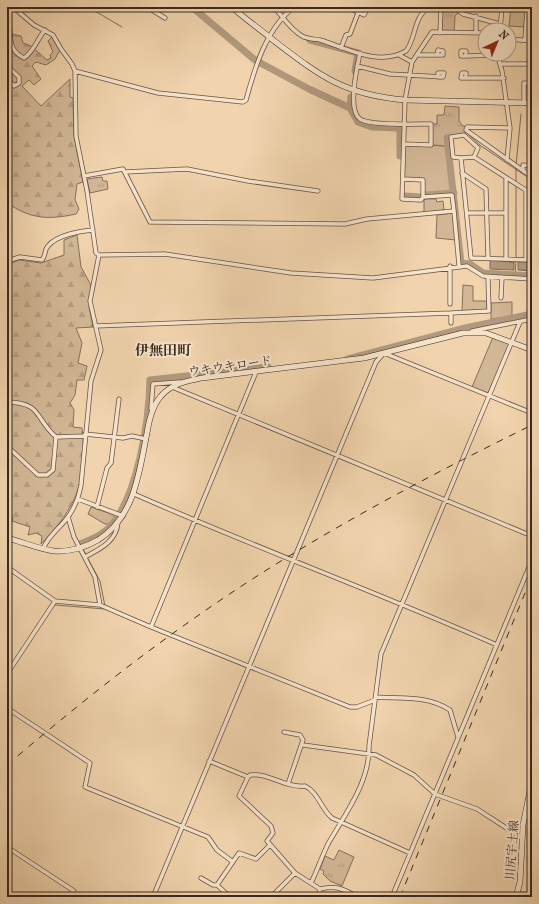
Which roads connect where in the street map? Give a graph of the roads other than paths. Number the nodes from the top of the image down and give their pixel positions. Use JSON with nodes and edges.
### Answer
{"nodes":[{"id":1,"x":13,"y":7,"type":"edge"},
{"id":2,"x":147,"y":7,"type":"edge"},
{"id":3,"x":232,"y":7,"type":"edge"},
{"id":4,"x":274,"y":7,"type":"edge"},
{"id":5,"x":294,"y":7,"type":"edge"},
{"id":6,"x":347,"y":7,"type":"edge"},
{"id":7,"x":368,"y":7,"type":"edge"},
{"id":8,"x":459,"y":7,"type":"edge"},
{"id":9,"x":496,"y":7,"type":"edge"},
{"id":10,"x":502,"y":7,"type":"edge"},
{"id":11,"x":441,"y":8,"type":"edge"},
{"id":12,"x":527,"y":10,"type":"dead end"},
{"id":13,"x":358,"y":13,"type":"junction"},
{"id":14,"x":282,"y":16,"type":"junction"},
{"id":15,"x":476,"y":16,"type":"junction"},
{"id":16,"x":166,"y":18,"type":"dead end"},
{"id":17,"x":7,"y":19,"type":"edge"},
{"id":18,"x":494,"y":22,"type":"edge"},
{"id":19,"x":500,"y":22,"type":"edge"},
{"id":20,"x":45,"y":30,"type":"junction"},
{"id":21,"x":440,"y":33,"type":"junction"},
{"id":22,"x":476,"y":33,"type":"joint"},
{"id":23,"x":270,"y":37,"type":"junction"},
{"id":24,"x":517,"y":39,"type":"edge"},
{"id":25,"x":525,"y":40,"type":"junction"},
{"id":26,"x":532,"y":41,"type":"edge"},
{"id":27,"x":341,"y":48,"type":"junction"},
{"id":28,"x":360,"y":53,"type":"junction"},
{"id":29,"x":399,"y":54,"type":"junction"},
{"id":30,"x":417,"y":54,"type":"junction"},
{"id":31,"x":438,"y":55,"type":"dead end"},
{"id":32,"x":466,"y":56,"type":"dead end"},
{"id":33,"x":477,"y":56,"type":"edge"},
{"id":34,"x":522,"y":59,"type":"dead end"},
{"id":35,"x":412,"y":62,"type":"junction"},
{"id":36,"x":500,"y":64,"type":"joint"},
{"id":37,"x":522,"y":64,"type":"junction"},
{"id":38,"x":527,"y":64,"type":"dead end"},
{"id":39,"x":7,"y":66,"type":"edge"},
{"id":40,"x":357,"y":66,"type":"junction"},
{"id":41,"x":75,"y":71,"type":"junction"},
{"id":42,"x":409,"y":76,"type":"junction"},
{"id":43,"x":438,"y":77,"type":"dead end"},
{"id":44,"x":7,"y":78,"type":"edge"},
{"id":45,"x":466,"y":78,"type":"dead end"},
{"id":46,"x":504,"y":78,"type":"junction"},
{"id":47,"x":532,"y":83,"type":"edge"},
{"id":48,"x":354,"y":92,"type":"junction"},
{"id":49,"x":405,"y":100,"type":"junction"},
{"id":50,"x":506,"y":103,"type":"junction"},
{"id":51,"x":524,"y":103,"type":"junction"},
{"id":52,"x":532,"y":103,"type":"edge"},
{"id":53,"x":404,"y":124,"type":"junction"},
{"id":54,"x":530,"y":126,"type":"dead end"},
{"id":55,"x":510,"y":128,"type":"junction"},
{"id":56,"x":532,"y":131,"type":"edge"},
{"id":57,"x":404,"y":144,"type":"junction"},
{"id":58,"x":474,"y":157,"type":"junction"},
{"id":59,"x":461,"y":158,"type":"junction"},
{"id":60,"x":507,"y":160,"type":"junction"},
{"id":61,"x":532,"y":166,"type":"edge"},
{"id":62,"x":523,"y":171,"type":"junction"},
{"id":63,"x":125,"y":172,"type":"junction"},
{"id":64,"x":462,"y":173,"type":"junction"},
{"id":65,"x":84,"y":176,"type":"junction"},
{"id":66,"x":532,"y":177,"type":"edge"},
{"id":67,"x":506,"y":178,"type":"junction"},
{"id":68,"x":403,"y":179,"type":"junction"},
{"id":69,"x":318,"y":191,"type":"dead end"},
{"id":70,"x":526,"y":191,"type":"junction"},
{"id":71,"x":532,"y":194,"type":"edge"},
{"id":72,"x":423,"y":197,"type":"junction"},
{"id":73,"x":454,"y":211,"type":"junction"},
{"id":74,"x":467,"y":213,"type":"junction"},
{"id":75,"x":487,"y":213,"type":"junction"},
{"id":76,"x":505,"y":213,"type":"junction"},
{"id":77,"x":93,"y":230,"type":"junction"},
{"id":78,"x":99,"y":255,"type":"junction"},
{"id":79,"x":488,"y":258,"type":"junction"},
{"id":80,"x":506,"y":259,"type":"junction"},
{"id":81,"x":526,"y":260,"type":"junction"},
{"id":82,"x":532,"y":260,"type":"edge"},
{"id":83,"x":7,"y":261,"type":"edge"},
{"id":84,"x":459,"y":265,"type":"junction"},
{"id":85,"x":450,"y":266,"type":"junction"},
{"id":86,"x":488,"y":277,"type":"junction"},
{"id":87,"x":502,"y":277,"type":"junction"},
{"id":88,"x":532,"y":279,"type":"edge"},
{"id":89,"x":501,"y":298,"type":"dead end"},
{"id":90,"x":450,"y":304,"type":"dead end"},
{"id":91,"x":450,"y":313,"type":"junction"},
{"id":92,"x":532,"y":319,"type":"edge"},
{"id":93,"x":520,"y":322,"type":"junction"},
{"id":94,"x":451,"y":323,"type":"dead end"},
{"id":95,"x":94,"y":326,"type":"junction"},
{"id":96,"x":463,"y":333,"type":"junction"},
{"id":97,"x":512,"y":342,"type":"junction"},
{"id":98,"x":532,"y":350,"type":"edge"},
{"id":99,"x":384,"y":354,"type":"junction"},
{"id":100,"x":256,"y":372,"type":"junction"},
{"id":101,"x":185,"y":382,"type":"junction"},
{"id":102,"x":172,"y":387,"type":"junction"},
{"id":103,"x":488,"y":395,"type":"junction"},
{"id":104,"x":119,"y":398,"type":"dead end"},
{"id":105,"x":7,"y":402,"type":"edge"},
{"id":106,"x":532,"y":413,"type":"edge"},
{"id":107,"x":151,"y":414,"type":"junction"},
{"id":108,"x":239,"y":416,"type":"junction"},
{"id":109,"x":85,"y":435,"type":"junction"},
{"id":110,"x":56,"y":437,"type":"junction"},
{"id":111,"x":116,"y":437,"type":"junction"},
{"id":112,"x":146,"y":439,"type":"junction"},
{"id":113,"x":7,"y":446,"type":"edge"},
{"id":114,"x":336,"y":456,"type":"junction"},
{"id":115,"x":134,"y":494,"type":"junction"},
{"id":116,"x":78,"y":499,"type":"junction"},
{"id":117,"x":445,"y":500,"type":"junction"},
{"id":118,"x":96,"y":507,"type":"junction"},
{"id":119,"x":123,"y":516,"type":"junction"},
{"id":120,"x":68,"y":517,"type":"junction"},
{"id":121,"x":118,"y":522,"type":"junction"},
{"id":122,"x":196,"y":522,"type":"junction"},
{"id":123,"x":532,"y":536,"type":"edge"},
{"id":124,"x":7,"y":538,"type":"edge"},
{"id":125,"x":79,"y":548,"type":"junction"},
{"id":126,"x":43,"y":549,"type":"junction"},
{"id":127,"x":85,"y":557,"type":"junction"},
{"id":128,"x":292,"y":560,"type":"junction"},
{"id":129,"x":532,"y":560,"type":"edge"},
{"id":130,"x":7,"y":567,"type":"edge"},
{"id":131,"x":55,"y":600,"type":"junction"},
{"id":132,"x":402,"y":603,"type":"junction"},
{"id":133,"x":100,"y":605,"type":"junction"},
{"id":134,"x":151,"y":627,"type":"junction"},
{"id":135,"x":497,"y":645,"type":"junction"},
{"id":136,"x":250,"y":666,"type":"junction"},
{"id":137,"x":7,"y":674,"type":"edge"},
{"id":138,"x":376,"y":699,"type":"junction"},
{"id":139,"x":7,"y":708,"type":"edge"},
{"id":140,"x":284,"y":732,"type":"dead end"},
{"id":141,"x":459,"y":738,"type":"junction"},
{"id":142,"x":303,"y":745,"type":"junction"},
{"id":143,"x":369,"y":755,"type":"junction"},
{"id":144,"x":209,"y":761,"type":"junction"},
{"id":145,"x":248,"y":777,"type":"junction"},
{"id":146,"x":532,"y":781,"type":"edge"},
{"id":147,"x":288,"y":784,"type":"junction"},
{"id":148,"x":435,"y":794,"type":"junction"},
{"id":149,"x":342,"y":823,"type":"junction"},
{"id":150,"x":182,"y":826,"type":"junction"},
{"id":151,"x":522,"y":838,"type":"junction"},
{"id":152,"x":270,"y":845,"type":"junction"},
{"id":153,"x":7,"y":847,"type":"edge"},
{"id":154,"x":410,"y":853,"type":"junction"},
{"id":155,"x":233,"y":862,"type":"junction"},
{"id":156,"x":295,"y":873,"type":"junction"},
{"id":157,"x":201,"y":878,"type":"dead end"},
{"id":158,"x":312,"y":884,"type":"junction"},
{"id":159,"x":216,"y":885,"type":"junction"},
{"id":160,"x":320,"y":889,"type":"junction"},
{"id":161,"x":73,"y":897,"type":"edge"},
{"id":162,"x":153,"y":897,"type":"edge"},
{"id":163,"x":230,"y":897,"type":"edge"},
{"id":164,"x":270,"y":897,"type":"edge"},
{"id":165,"x":318,"y":897,"type":"edge"},
{"id":166,"x":358,"y":897,"type":"edge"},
{"id":167,"x":392,"y":897,"type":"edge"},
{"id":168,"x":516,"y":897,"type":"edge"}],
"edges":[{"from":1,"to":20,"type":"street"},
{"from":2,"to":16,"type":"street"},
{"from":3,"to":23,"type":"street"},
{"from":4,"to":14,"type":"street"},
{"from":5,"to":14,"type":"street"},
{"from":6,"to":13,"type":"street"},
{"from":7,"to":13,"type":"street"},
{"from":8,"to":15,"type":"street"},
{"from":9,"to":10,"type":"street"},
{"from":10,"to":19,"type":"street"},
{"from":11,"to":21,"type":"street"},
{"from":11,"to":29,"type":"street"},
{"from":12,"to":25,"type":"street"},
{"from":13,"to":27,"type":"street"},
{"from":14,"to":23,"type":"street"},
{"from":14,"to":27,"type":"street"},
{"from":15,"to":18,"type":"street"},
{"from":15,"to":22,"type":"street"},
{"from":17,"to":20,"type":"street"},
{"from":20,"to":41,"type":"street"},
{"from":21,"to":22,"type":"street"},
{"from":21,"to":30,"type":"street"},
{"from":23,"to":41,"type":"street"},
{"from":23,"to":48,"type":"street"},
{"from":24,"to":25,"type":"street"},
{"from":25,"to":26,"type":"street"},
{"from":27,"to":28,"type":"street"},
{"from":28,"to":29,"type":"street"},
{"from":28,"to":40,"type":"street"},
{"from":29,"to":35,"type":"street"},
{"from":30,"to":31,"type":"street"},
{"from":30,"to":35,"type":"street"},
{"from":32,"to":33,"type":"street"},
{"from":34,"to":37,"type":"street"},
{"from":35,"to":42,"type":"street"},
{"from":36,"to":37,"type":"street"},
{"from":36,"to":46,"type":"street"},
{"from":37,"to":38,"type":"street"},
{"from":39,"to":44,"type":"street"},
{"from":40,"to":42,"type":"street"},
{"from":40,"to":48,"type":"street"},
{"from":41,"to":65,"type":"street"},
{"from":42,"to":43,"type":"street"},
{"from":42,"to":49,"type":"street"},
{"from":45,"to":46,"type":"street"},
{"from":46,"to":50,"type":"street"},
{"from":47,"to":51,"type":"street"},
{"from":48,"to":49,"type":"street"},
{"from":48,"to":53,"type":"street"},
{"from":49,"to":50,"type":"street"},
{"from":49,"to":53,"type":"street"},
{"from":50,"to":51,"type":"street"},
{"from":50,"to":55,"type":"street"},
{"from":51,"to":52,"type":"street"},
{"from":53,"to":57,"type":"street"},
{"from":53,"to":57,"type":"street"},
{"from":54,"to":56,"type":"street"},
{"from":55,"to":60,"type":"street"},
{"from":55,"to":60,"type":"street"},
{"from":57,"to":68,"type":"street"},
{"from":58,"to":59,"type":"street"},
{"from":58,"to":59,"type":"street"},
{"from":58,"to":67,"type":"street"},
{"from":59,"to":64,"type":"street"},
{"from":60,"to":62,"type":"street"},
{"from":61,"to":62,"type":"street"},
{"from":62,"to":66,"type":"street"},
{"from":63,"to":65,"type":"street"},
{"from":63,"to":69,"type":"street"},
{"from":63,"to":73,"type":"street"},
{"from":64,"to":74,"type":"street"},
{"from":64,"to":75,"type":"street"},
{"from":65,"to":77,"type":"street"},
{"from":67,"to":70,"type":"street"},
{"from":67,"to":76,"type":"street"},
{"from":68,"to":72,"type":"street"},
{"from":68,"to":72,"type":"street"},
{"from":70,"to":71,"type":"street"},
{"from":70,"to":81,"type":"street"},
{"from":72,"to":73,"type":"street"},
{"from":73,"to":84,"type":"street"},
{"from":74,"to":75,"type":"street"},
{"from":74,"to":79,"type":"street"},
{"from":75,"to":76,"type":"street"},
{"from":75,"to":79,"type":"street"},
{"from":76,"to":80,"type":"street"},
{"from":77,"to":78,"type":"street"},
{"from":77,"to":83,"type":"street"},
{"from":78,"to":85,"type":"street"},
{"from":78,"to":95,"type":"street"},
{"from":79,"to":80,"type":"street"},
{"from":80,"to":81,"type":"street"},
{"from":81,"to":82,"type":"street"},
{"from":84,"to":85,"type":"street"},
{"from":84,"to":86,"type":"street"},
{"from":85,"to":90,"type":"street"},
{"from":86,"to":87,"type":"street"},
{"from":86,"to":91,"type":"street"},
{"from":87,"to":88,"type":"street"},
{"from":87,"to":89,"type":"street"},
{"from":91,"to":94,"type":"street"},
{"from":91,"to":95,"type":"street"},
{"from":92,"to":93,"type":"street"},
{"from":93,"to":96,"type":"street"},
{"from":93,"to":97,"type":"street"},
{"from":95,"to":109,"type":"street"},
{"from":96,"to":97,"type":"street","name":"ウキウキロード"},
{"from":96,"to":99,"type":"street","name":"ウキウキロード"},
{"from":97,"to":98,"type":"street","name":"ウキウキロード"},
{"from":97,"to":103,"type":"street"},
{"from":99,"to":100,"type":"street","name":"ウキウキロード"},
{"from":99,"to":103,"type":"street"},
{"from":99,"to":114,"type":"street"},
{"from":100,"to":101,"type":"street","name":"ウキウキロード"},
{"from":100,"to":108,"type":"street"},
{"from":101,"to":102,"type":"street","name":"ウキウキロード"},
{"from":101,"to":107,"type":"street"},
{"from":102,"to":107,"type":"street","name":"ウキウキロード"},
{"from":102,"to":108,"type":"street"},
{"from":103,"to":106,"type":"street"},
{"from":103,"to":117,"type":"street"},
{"from":104,"to":111,"type":"street"},
{"from":105,"to":110,"type":"street"},
{"from":107,"to":112,"type":"street","name":"ウキウキロード"},
{"from":108,"to":114,"type":"street"},
{"from":108,"to":122,"type":"street"},
{"from":109,"to":110,"type":"street"},
{"from":109,"to":111,"type":"street"},
{"from":109,"to":116,"type":"street"},
{"from":110,"to":113,"type":"street"},
{"from":111,"to":112,"type":"street"},
{"from":111,"to":118,"type":"street"},
{"from":112,"to":115,"type":"street","name":"ウキウキロード"},
{"from":114,"to":117,"type":"street"},
{"from":114,"to":128,"type":"street"},
{"from":115,"to":119,"type":"street","name":"ウキウキロード"},
{"from":115,"to":122,"type":"street"},
{"from":116,"to":118,"type":"street"},
{"from":116,"to":120,"type":"street"},
{"from":117,"to":123,"type":"street"},
{"from":117,"to":132,"type":"street"},
{"from":118,"to":119,"type":"street"},
{"from":119,"to":121,"type":"street","name":"ウキウキロード"},
{"from":120,"to":125,"type":"street"},
{"from":120,"to":126,"type":"street"},
{"from":121,"to":125,"type":"street","name":"ウキウキロード"},
{"from":121,"to":127,"type":"street"},
{"from":122,"to":128,"type":"street"},
{"from":122,"to":134,"type":"street"},
{"from":124,"to":126,"type":"street","name":"ウキウキロード"},
{"from":125,"to":126,"type":"street","name":"ウキウキロード"},
{"from":125,"to":127,"type":"street"},
{"from":127,"to":133,"type":"street"},
{"from":128,"to":132,"type":"street"},
{"from":128,"to":136,"type":"street"},
{"from":129,"to":135,"type":"street"},
{"from":130,"to":131,"type":"street"},
{"from":131,"to":133,"type":"street"},
{"from":131,"to":137,"type":"street"},
{"from":132,"to":135,"type":"street"},
{"from":132,"to":138,"type":"street"},
{"from":133,"to":134,"type":"street"},
{"from":134,"to":136,"type":"street"},
{"from":135,"to":141,"type":"street"},
{"from":136,"to":138,"type":"street"},
{"from":136,"to":144,"type":"street"},
{"from":138,"to":141,"type":"street"},
{"from":138,"to":143,"type":"street"},
{"from":139,"to":150,"type":"street"},
{"from":140,"to":142,"type":"street"},
{"from":141,"to":148,"type":"street"},
{"from":142,"to":143,"type":"street"},
{"from":142,"to":147,"type":"street"},
{"from":143,"to":148,"type":"street"},
{"from":143,"to":149,"type":"street"},
{"from":144,"to":145,"type":"street"},
{"from":144,"to":150,"type":"street"},
{"from":145,"to":147,"type":"street"},
{"from":145,"to":152,"type":"street"},
{"from":146,"to":151,"type":"street","name":"川尻宇土線"},
{"from":147,"to":149,"type":"street"},
{"from":148,"to":151,"type":"street"},
{"from":148,"to":154,"type":"street"},
{"from":149,"to":154,"type":"street"},
{"from":149,"to":158,"type":"street"},
{"from":150,"to":155,"type":"street"},
{"from":150,"to":162,"type":"street"},
{"from":151,"to":168,"type":"street","name":"川尻宇土線"},
{"from":152,"to":155,"type":"street"},
{"from":152,"to":156,"type":"street"},
{"from":153,"to":161,"type":"street"},
{"from":154,"to":167,"type":"street"},
{"from":155,"to":159,"type":"street"},
{"from":156,"to":158,"type":"street"},
{"from":156,"to":164,"type":"street"},
{"from":157,"to":159,"type":"street"},
{"from":158,"to":160,"type":"street"},
{"from":159,"to":163,"type":"street"},
{"from":160,"to":165,"type":"street"},
{"from":160,"to":166,"type":"street"}]}
